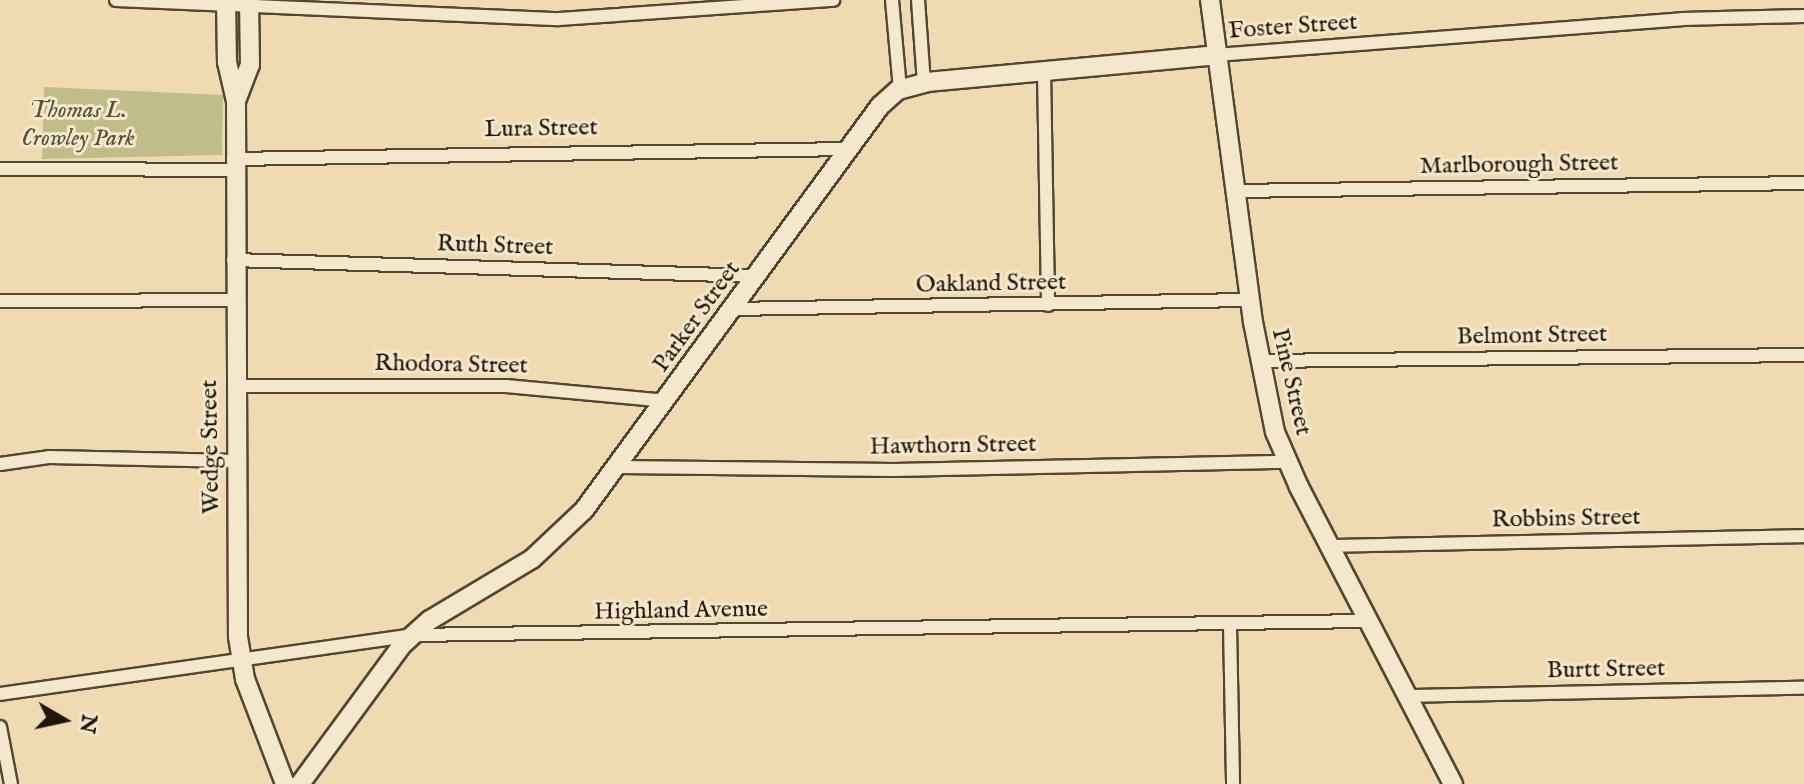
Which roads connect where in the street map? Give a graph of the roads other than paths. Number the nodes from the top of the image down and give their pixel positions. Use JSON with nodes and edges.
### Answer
{"nodes":[{"id":1,"x":116,"y":0,"type":"edge"},
{"id":2,"x":833,"y":0,"type":"edge"},
{"id":3,"x":892,"y":0,"type":"edge"},
{"id":4,"x":918,"y":0,"type":"edge"},
{"id":5,"x":1210,"y":0,"type":"edge"},
{"id":6,"x":226,"y":3,"type":"edge"},
{"id":7,"x":249,"y":4,"type":"edge"},
{"id":8,"x":1804,"y":16,"type":"edge"},
{"id":9,"x":1216,"y":55,"type":"junction"},
{"id":10,"x":1044,"y":71,"type":"junction"},
{"id":11,"x":924,"y":83,"type":"junction"},
{"id":12,"x":900,"y":90,"type":"junction"},
{"id":13,"x":236,"y":101,"type":"junction"},
{"id":14,"x":849,"y":149,"type":"junction"},
{"id":15,"x":233,"y":164,"type":"junction"},
{"id":16,"x":0,"y":169,"type":"edge"},
{"id":17,"x":1804,"y":183,"type":"edge"},
{"id":18,"x":1234,"y":191,"type":"junction"},
{"id":19,"x":233,"y":260,"type":"junction"},
{"id":20,"x":756,"y":276,"type":"junction"},
{"id":21,"x":234,"y":300,"type":"junction"},
{"id":22,"x":1249,"y":300,"type":"junction"},
{"id":23,"x":0,"y":301,"type":"edge"},
{"id":24,"x":1048,"y":305,"type":"junction"},
{"id":25,"x":732,"y":309,"type":"junction"},
{"id":26,"x":1804,"y":355,"type":"edge"},
{"id":27,"x":1260,"y":361,"type":"junction"},
{"id":28,"x":234,"y":386,"type":"junction"},
{"id":29,"x":667,"y":401,"type":"junction"},
{"id":30,"x":235,"y":461,"type":"junction"},
{"id":31,"x":1287,"y":462,"type":"junction"},
{"id":32,"x":0,"y":464,"type":"edge"},
{"id":33,"x":619,"y":467,"type":"junction"},
{"id":34,"x":1804,"y":536,"type":"edge"},
{"id":35,"x":1329,"y":546,"type":"junction"},
{"id":36,"x":1368,"y":621,"type":"junction"},
{"id":37,"x":1230,"y":625,"type":"junction"},
{"id":38,"x":412,"y":635,"type":"junction"},
{"id":39,"x":241,"y":661,"type":"junction"},
{"id":40,"x":1804,"y":688,"type":"edge"},
{"id":41,"x":0,"y":694,"type":"edge"},
{"id":42,"x":1408,"y":696,"type":"junction"},
{"id":43,"x":0,"y":727,"type":"edge"},
{"id":44,"x":11,"y":784,"type":"edge"},
{"id":45,"x":285,"y":784,"type":"edge"},
{"id":46,"x":300,"y":784,"type":"edge"},
{"id":47,"x":1233,"y":784,"type":"edge"},
{"id":48,"x":1453,"y":784,"type":"edge"}],
"edges":[{"from":1,"to":6,"type":"street"},
{"from":2,"to":7,"type":"street"},
{"from":3,"to":12,"type":"street"},
{"from":4,"to":11,"type":"street"},
{"from":5,"to":9,"type":"street","name":"Pine Street"},
{"from":6,"to":7,"type":"street"},
{"from":6,"to":13,"type":"street","name":"Wedge Street"},
{"from":7,"to":13,"type":"street","name":"Wedge Street"},
{"from":8,"to":9,"type":"street","name":"Foster Street"},
{"from":9,"to":10,"type":"street"},
{"from":9,"to":18,"type":"street","name":"Pine Street"},
{"from":10,"to":11,"type":"street"},
{"from":10,"to":24,"type":"street"},
{"from":11,"to":12,"type":"street"},
{"from":12,"to":14,"type":"street","name":"Parker Street"},
{"from":13,"to":15,"type":"street","name":"Wedge Street"},
{"from":14,"to":15,"type":"street","name":"Lura Street"},
{"from":14,"to":20,"type":"street","name":"Parker Street"},
{"from":15,"to":16,"type":"street","name":"Lura Street"},
{"from":15,"to":19,"type":"street","name":"Wedge Street"},
{"from":17,"to":18,"type":"street","name":"Marlborough Street"},
{"from":18,"to":22,"type":"street","name":"Pine Street"},
{"from":19,"to":20,"type":"street","name":"Ruth Street"},
{"from":19,"to":21,"type":"street","name":"Wedge Street"},
{"from":20,"to":25,"type":"street","name":"Parker Street"},
{"from":21,"to":23,"type":"street"},
{"from":21,"to":28,"type":"street","name":"Wedge Street"},
{"from":22,"to":24,"type":"street","name":"Oakland Street"},
{"from":22,"to":27,"type":"street","name":"Pine Street"},
{"from":24,"to":25,"type":"street","name":"Oakland Street"},
{"from":25,"to":29,"type":"street","name":"Parker Street"},
{"from":26,"to":27,"type":"street","name":"Belmont Street"},
{"from":27,"to":31,"type":"street","name":"Pine Street"},
{"from":28,"to":29,"type":"street","name":"Rhodora Street"},
{"from":28,"to":30,"type":"street","name":"Wedge Street"},
{"from":29,"to":33,"type":"street","name":"Parker Street"},
{"from":30,"to":32,"type":"street"},
{"from":30,"to":39,"type":"street","name":"Wedge Street"},
{"from":31,"to":33,"type":"street","name":"Hawthorn Street"},
{"from":31,"to":35,"type":"street","name":"Pine Street"},
{"from":33,"to":38,"type":"street","name":"Parker Street"},
{"from":34,"to":35,"type":"street","name":"Robbins Street"},
{"from":35,"to":36,"type":"street","name":"Pine Street"},
{"from":36,"to":37,"type":"street","name":"Highland Avenue"},
{"from":36,"to":42,"type":"street","name":"Pine Street"},
{"from":37,"to":38,"type":"street","name":"Highland Avenue"},
{"from":37,"to":47,"type":"street"},
{"from":38,"to":39,"type":"street","name":"Highland Avenue"},
{"from":38,"to":46,"type":"street","name":"Parker Street"},
{"from":39,"to":41,"type":"street","name":"Highland Avenue"},
{"from":39,"to":45,"type":"street","name":"Wedge Street"},
{"from":40,"to":42,"type":"street","name":"Burtt Street"},
{"from":42,"to":48,"type":"street","name":"Pine Street"},
{"from":43,"to":44,"type":"street"}]}
